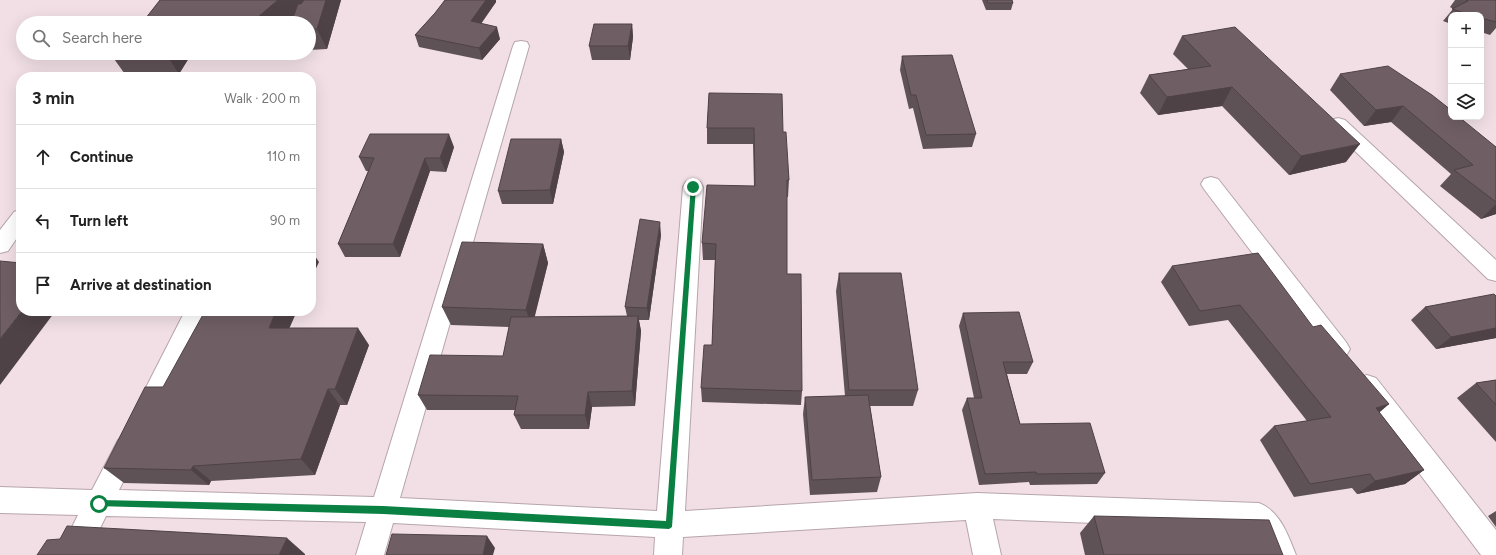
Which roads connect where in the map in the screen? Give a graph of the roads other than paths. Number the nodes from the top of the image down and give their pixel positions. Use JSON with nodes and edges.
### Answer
{"nodes":[{"id":1,"x":521,"y":46,"type":"dead end"},
{"id":2,"x":1324,"y":111,"type":"edge"},
{"id":3,"x":1211,"y":184,"type":"dead end"},
{"id":4,"x":693,"y":187,"type":"dead end"},
{"id":5,"x":16,"y":224,"type":"edge"},
{"id":6,"x":0,"y":245,"type":"edge"},
{"id":7,"x":1496,"y":272,"type":"edge"},
{"id":8,"x":193,"y":316,"type":"edge"},
{"id":9,"x":0,"y":500,"type":"edge"},
{"id":10,"x":99,"y":504,"type":"junction"},
{"id":11,"x":977,"y":506,"type":"junction"},
{"id":12,"x":383,"y":510,"type":"junction"},
{"id":13,"x":669,"y":525,"type":"junction"},
{"id":14,"x":1271,"y":531,"type":"junction"},
{"id":15,"x":1496,"y":552,"type":"edge"},
{"id":16,"x":72,"y":555,"type":"edge"},
{"id":17,"x":370,"y":555,"type":"edge"},
{"id":18,"x":668,"y":555,"type":"edge"},
{"id":19,"x":986,"y":555,"type":"edge"},
{"id":20,"x":1282,"y":555,"type":"edge"},
{"id":21,"x":1292,"y":555,"type":"edge"}],
"edges":[{"from":1,"to":12,"type":"street"},
{"from":2,"to":7,"type":"street"},
{"from":3,"to":15,"type":"street"},
{"from":4,"to":13,"type":"street"},
{"from":5,"to":6,"type":"street"},
{"from":8,"to":10,"type":"street"},
{"from":9,"to":10,"type":"street"},
{"from":10,"to":12,"type":"street"},
{"from":10,"to":16,"type":"street"},
{"from":11,"to":13,"type":"street"},
{"from":11,"to":14,"type":"street"},
{"from":11,"to":19,"type":"street"},
{"from":12,"to":13,"type":"street"},
{"from":12,"to":17,"type":"street"},
{"from":13,"to":18,"type":"street"},
{"from":14,"to":20,"type":"street"},
{"from":14,"to":21,"type":"street"}]}
